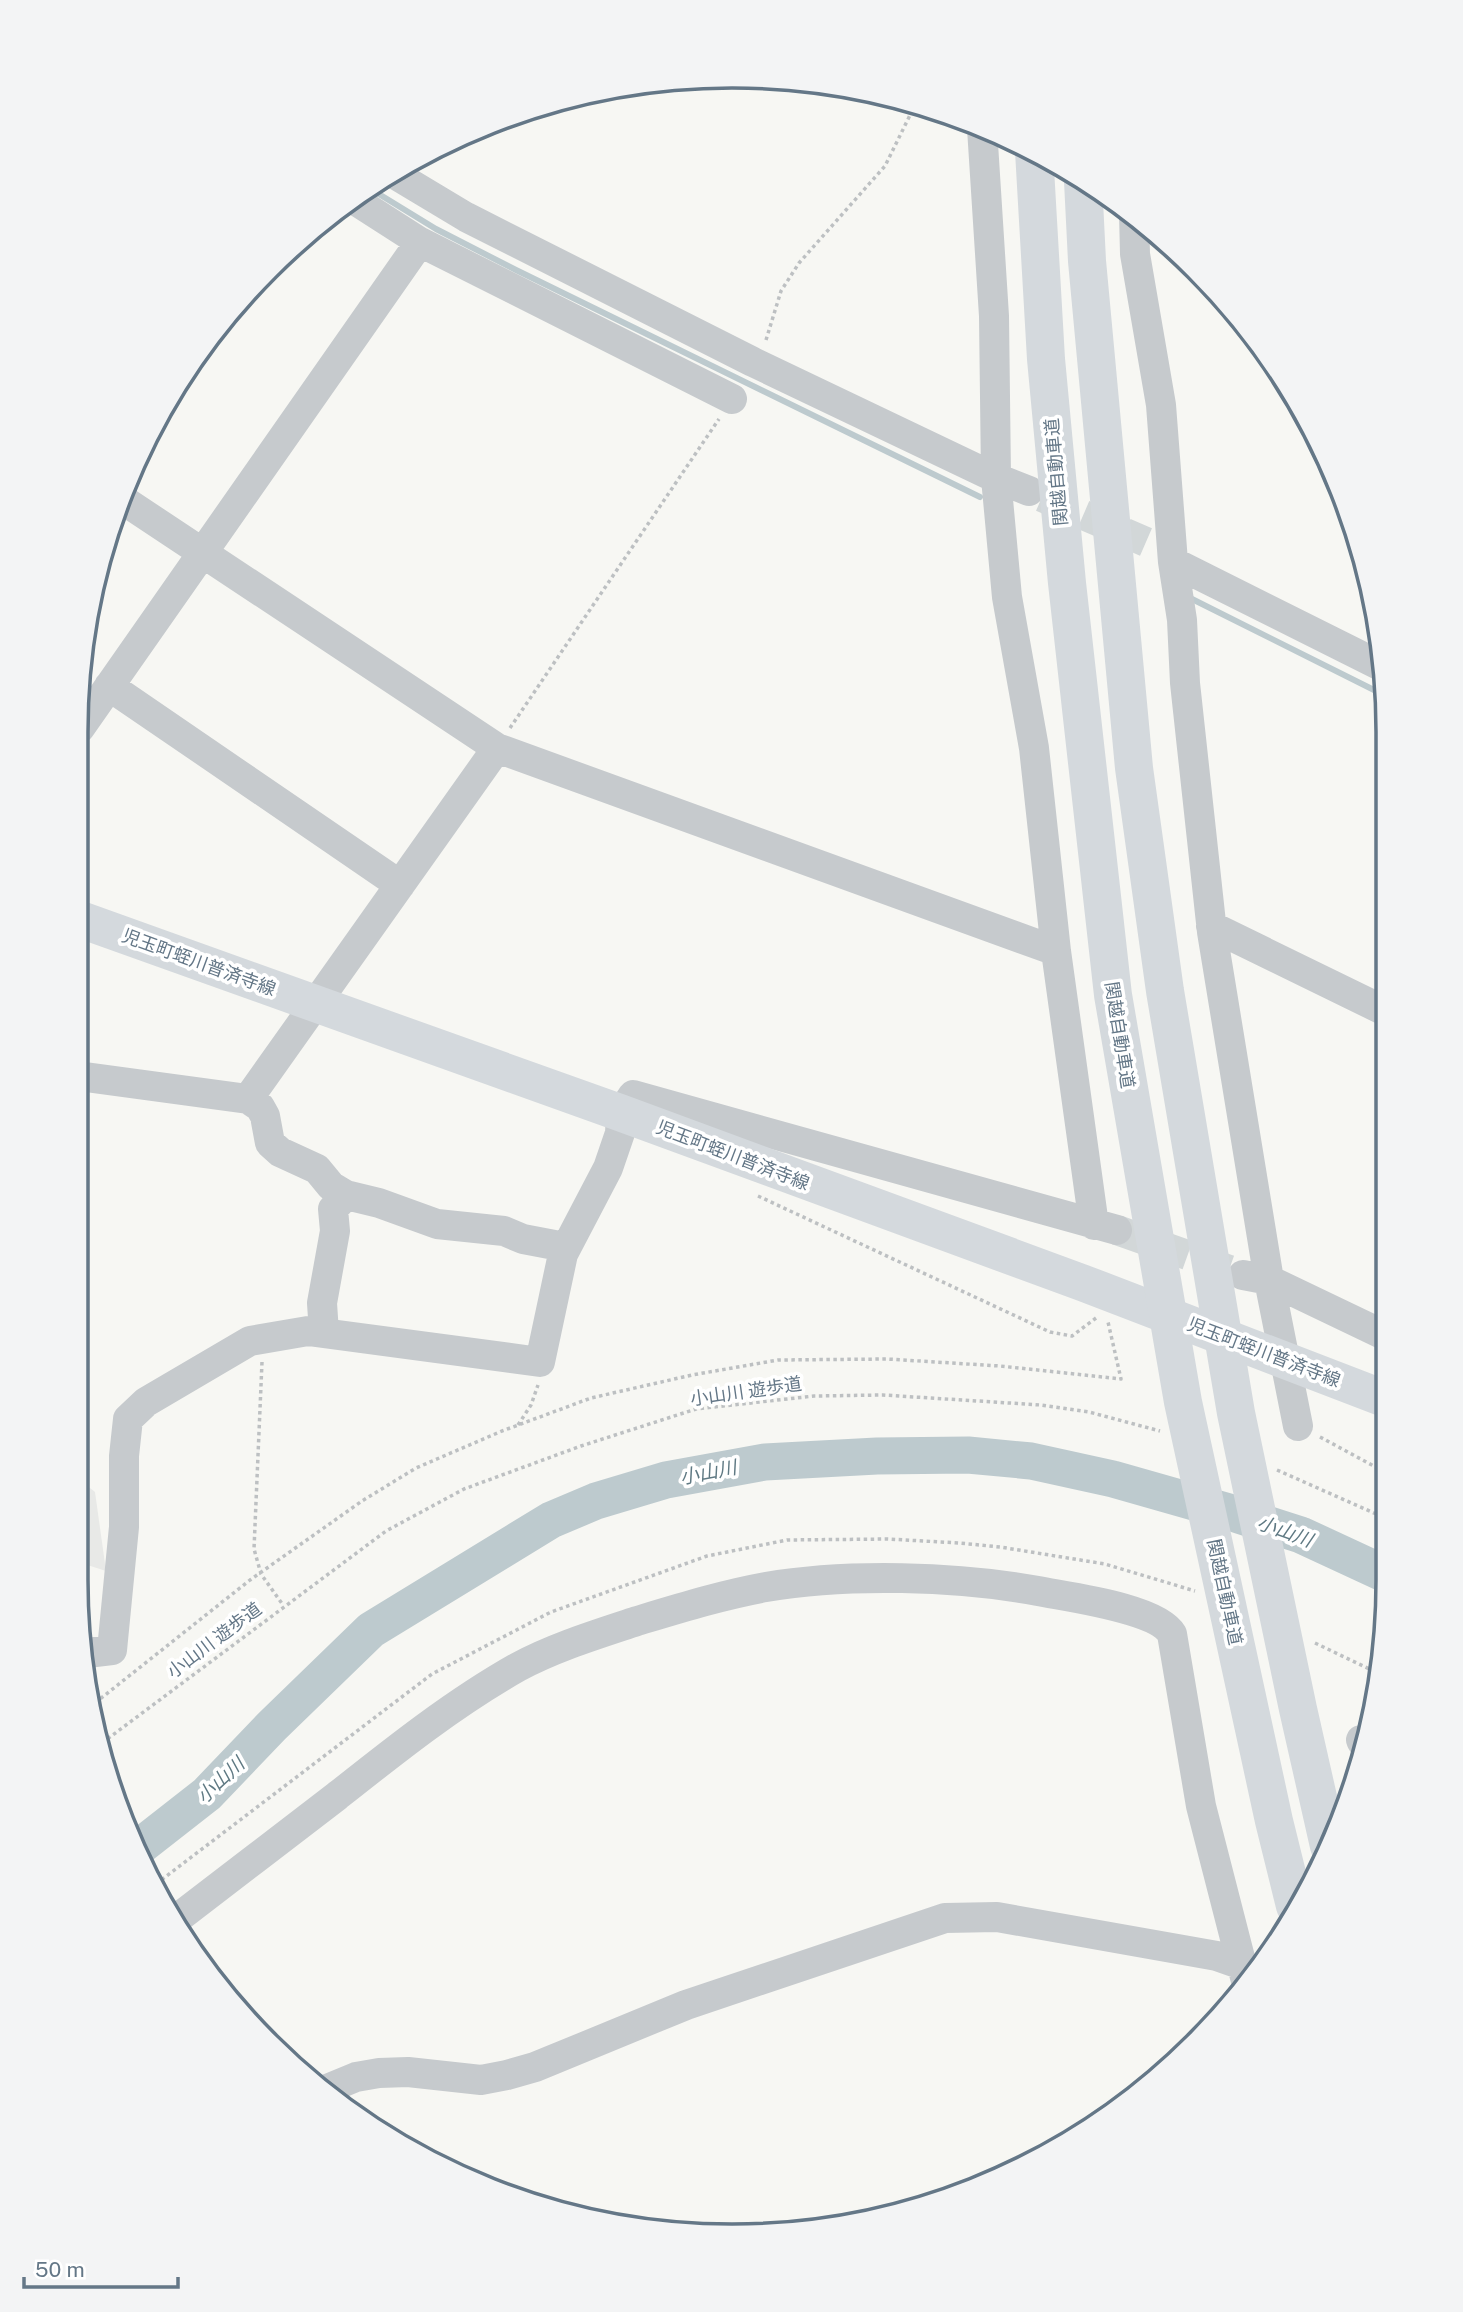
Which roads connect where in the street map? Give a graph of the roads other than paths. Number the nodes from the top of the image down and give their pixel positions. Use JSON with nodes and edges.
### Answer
{"nodes":[{"id":1,"x":983,"y":139,"type":"edge"},
{"id":2,"x":1035,"y":164,"type":"edge"},
{"id":3,"x":402,"y":179,"type":"edge"},
{"id":4,"x":1084,"y":193,"type":"edge"},
{"id":5,"x":362,"y":205,"type":"edge"},
{"id":6,"x":1134,"y":229,"type":"edge"},
{"id":7,"x":420,"y":242,"type":"junction"},
{"id":8,"x":732,"y":400,"type":"road end"},
{"id":9,"x":996,"y":478,"type":"junction"},
{"id":10,"x":1029,"y":491,"type":"tunnel mouth"},
{"id":11,"x":130,"y":504,"type":"edge"},
{"id":12,"x":1164,"y":548,"type":"junction"},
{"id":13,"x":202,"y":552,"type":"junction"},
{"id":14,"x":1371,"y":661,"type":"edge"},
{"id":15,"x":109,"y":686,"type":"junction"},
{"id":16,"x":88,"y":716,"type":"edge"},
{"id":17,"x":497,"y":748,"type":"junction"},
{"id":18,"x":400,"y":885,"type":"junction"},
{"id":19,"x":88,"y":922,"type":"edge"},
{"id":20,"x":1212,"y":926,"type":"junction"},
{"id":21,"x":1056,"y":951,"type":"junction"},
{"id":22,"x":316,"y":1004,"type":"junction"},
{"id":23,"x":1376,"y":1007,"type":"edge"},
{"id":24,"x":88,"y":1077,"type":"edge"},
{"id":25,"x":248,"y":1099,"type":"junction"},
{"id":26,"x":621,"y":1113,"type":"junction"},
{"id":27,"x":346,"y":1195,"type":"junction"},
{"id":28,"x":565,"y":1247,"type":"junction"},
{"id":29,"x":1256,"y":1277,"type":"junction"},
{"id":30,"x":1376,"y":1331,"type":"edge"},
{"id":31,"x":324,"y":1333,"type":"junction"},
{"id":32,"x":1376,"y":1395,"type":"edge"},
{"id":33,"x":1298,"y":1426,"type":"road end"},
{"id":34,"x":92,"y":1652,"type":"edge"},
{"id":35,"x":1325,"y":1829,"type":"edge"},
{"id":36,"x":1292,"y":1896,"type":"edge"},
{"id":37,"x":182,"y":1915,"type":"edge"},
{"id":38,"x":1246,"y":1967,"type":"edge"},
{"id":39,"x":1243,"y":1971,"type":"edge"},
{"id":40,"x":333,"y":2086,"type":"edge"}],
"edges":[{"from":1,"to":9,"type":"street"},
{"from":2,"to":36,"type":"highway","name":"関越自動車道"},
{"from":3,"to":9,"type":"street"},
{"from":4,"to":35,"type":"highway"},
{"from":5,"to":7,"type":"street"},
{"from":6,"to":12,"type":"street"},
{"from":7,"to":8,"type":"street"},
{"from":7,"to":13,"type":"street"},
{"from":9,"to":10,"type":"street"},
{"from":9,"to":21,"type":"street"},
{"from":11,"to":13,"type":"street"},
{"from":12,"to":14,"type":"street"},
{"from":12,"to":20,"type":"street"},
{"from":13,"to":15,"type":"street"},
{"from":13,"to":17,"type":"street"},
{"from":15,"to":16,"type":"street"},
{"from":15,"to":18,"type":"street"},
{"from":17,"to":18,"type":"street"},
{"from":17,"to":21,"type":"street"},
{"from":18,"to":22,"type":"street"},
{"from":19,"to":22,"type":"main road","name":"児玉町蛭川普済寺線"},
{"from":20,"to":23,"type":"street"},
{"from":20,"to":29,"type":"street"},
{"from":21,"to":26,"type":"street"},
{"from":22,"to":25,"type":"street"},
{"from":22,"to":26,"type":"main road","name":"児玉町蛭川普済寺線"},
{"from":24,"to":25,"type":"street"},
{"from":25,"to":27,"type":"street"},
{"from":26,"to":28,"type":"street"},
{"from":26,"to":32,"type":"main road","name":"児玉町蛭川普済寺線"},
{"from":27,"to":28,"type":"street"},
{"from":27,"to":31,"type":"street"},
{"from":28,"to":31,"type":"street"},
{"from":29,"to":30,"type":"street"},
{"from":29,"to":33,"type":"street"},
{"from":31,"to":34,"type":"street"},
{"from":37,"to":38,"type":"street"},
{"from":39,"to":40,"type":"street"}]}
